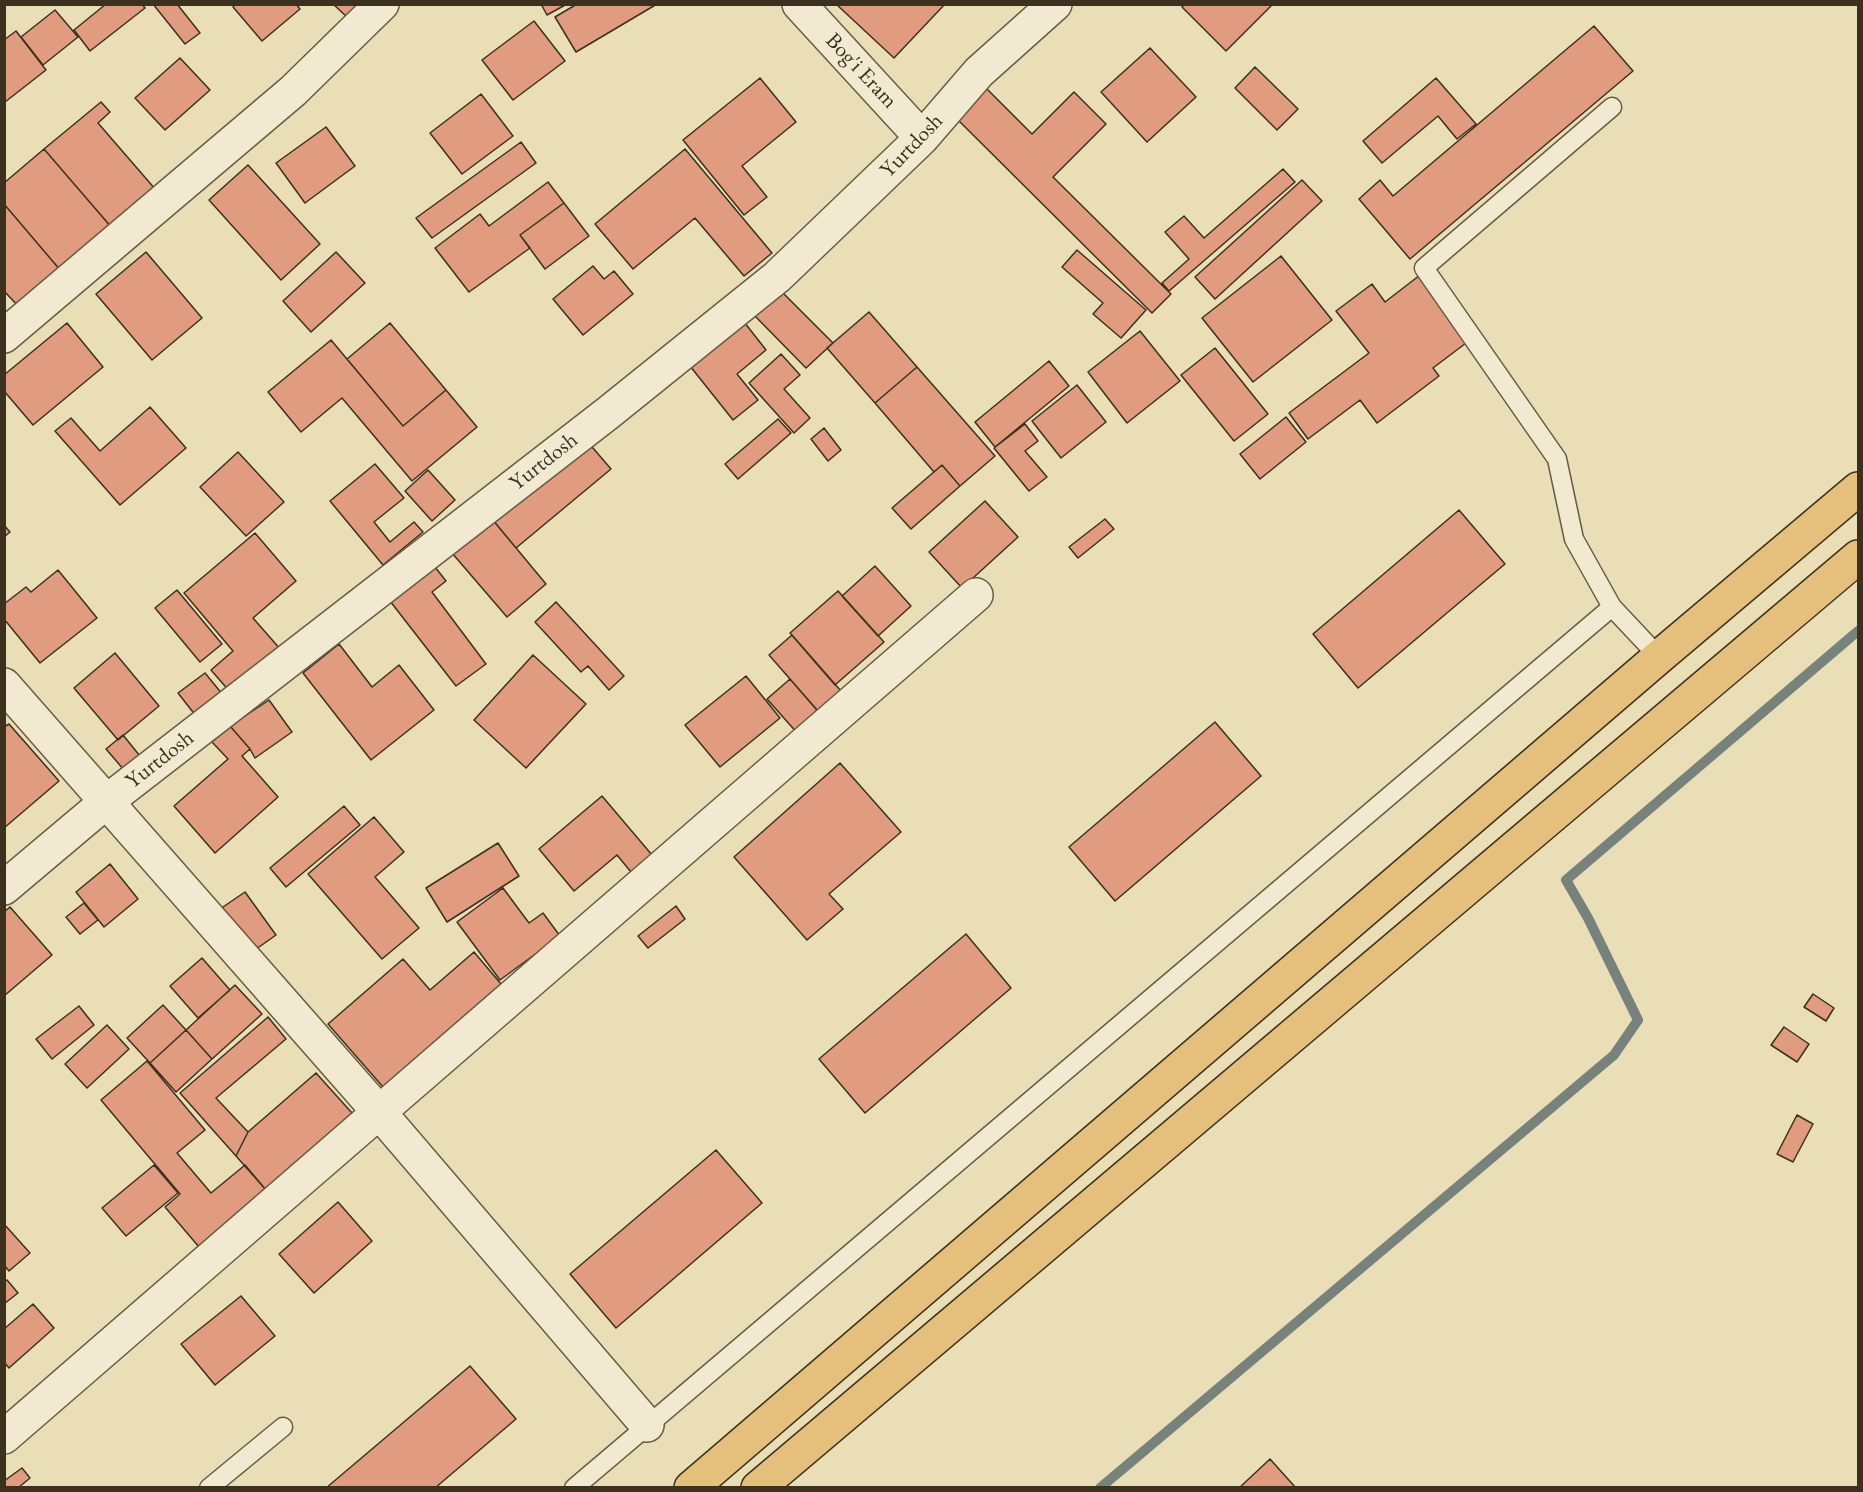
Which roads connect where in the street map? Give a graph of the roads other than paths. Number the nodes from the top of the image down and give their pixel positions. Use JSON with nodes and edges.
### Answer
{"nodes":[{"id":1,"x":382,"y":4,"type":"edge"},
{"id":2,"x":799,"y":4,"type":"edge"},
{"id":3,"x":1055,"y":4,"type":"edge"},
{"id":4,"x":1612,"y":108,"type":"dead end"},
{"id":5,"x":922,"y":138,"type":"junction"},
{"id":6,"x":4,"y":336,"type":"edge"},
{"id":7,"x":1858,"y":489,"type":"edge"},
{"id":8,"x":1858,"y":557,"type":"edge"},
{"id":9,"x":976,"y":595,"type":"dead end"},
{"id":10,"x":1612,"y":607,"type":"junction"},
{"id":11,"x":1659,"y":657,"type":"junction"},
{"id":12,"x":4,"y":685,"type":"edge"},
{"id":13,"x":106,"y":802,"type":"junction"},
{"id":14,"x":4,"y":888,"type":"edge"},
{"id":15,"x":379,"y":1112,"type":"junction"},
{"id":16,"x":647,"y":1425,"type":"junction"},
{"id":17,"x":283,"y":1427,"type":"dead end"},
{"id":18,"x":4,"y":1437,"type":"edge"},
{"id":19,"x":209,"y":1488,"type":"edge"},
{"id":20,"x":574,"y":1488,"type":"edge"},
{"id":21,"x":691,"y":1488,"type":"edge"},
{"id":22,"x":758,"y":1488,"type":"edge"}],
"edges":[{"from":1,"to":6,"type":"street"},
{"from":2,"to":5,"type":"street","name":"Bog'i Eram"},
{"from":3,"to":5,"type":"street","name":"Yurtdosh"},
{"from":4,"to":10,"type":"lane"},
{"from":5,"to":13,"type":"street","name":"Yurtdosh"},
{"from":7,"to":11,"type":"highway"},
{"from":8,"to":22,"type":"highway"},
{"from":9,"to":15,"type":"street"},
{"from":10,"to":11,"type":"lane"},
{"from":10,"to":16,"type":"lane"},
{"from":11,"to":21,"type":"highway"},
{"from":12,"to":13,"type":"street"},
{"from":13,"to":14,"type":"street","name":"Yurtdosh"},
{"from":13,"to":15,"type":"street"},
{"from":15,"to":16,"type":"street"},
{"from":15,"to":18,"type":"street"},
{"from":16,"to":20,"type":"lane"},
{"from":17,"to":19,"type":"lane"}]}
